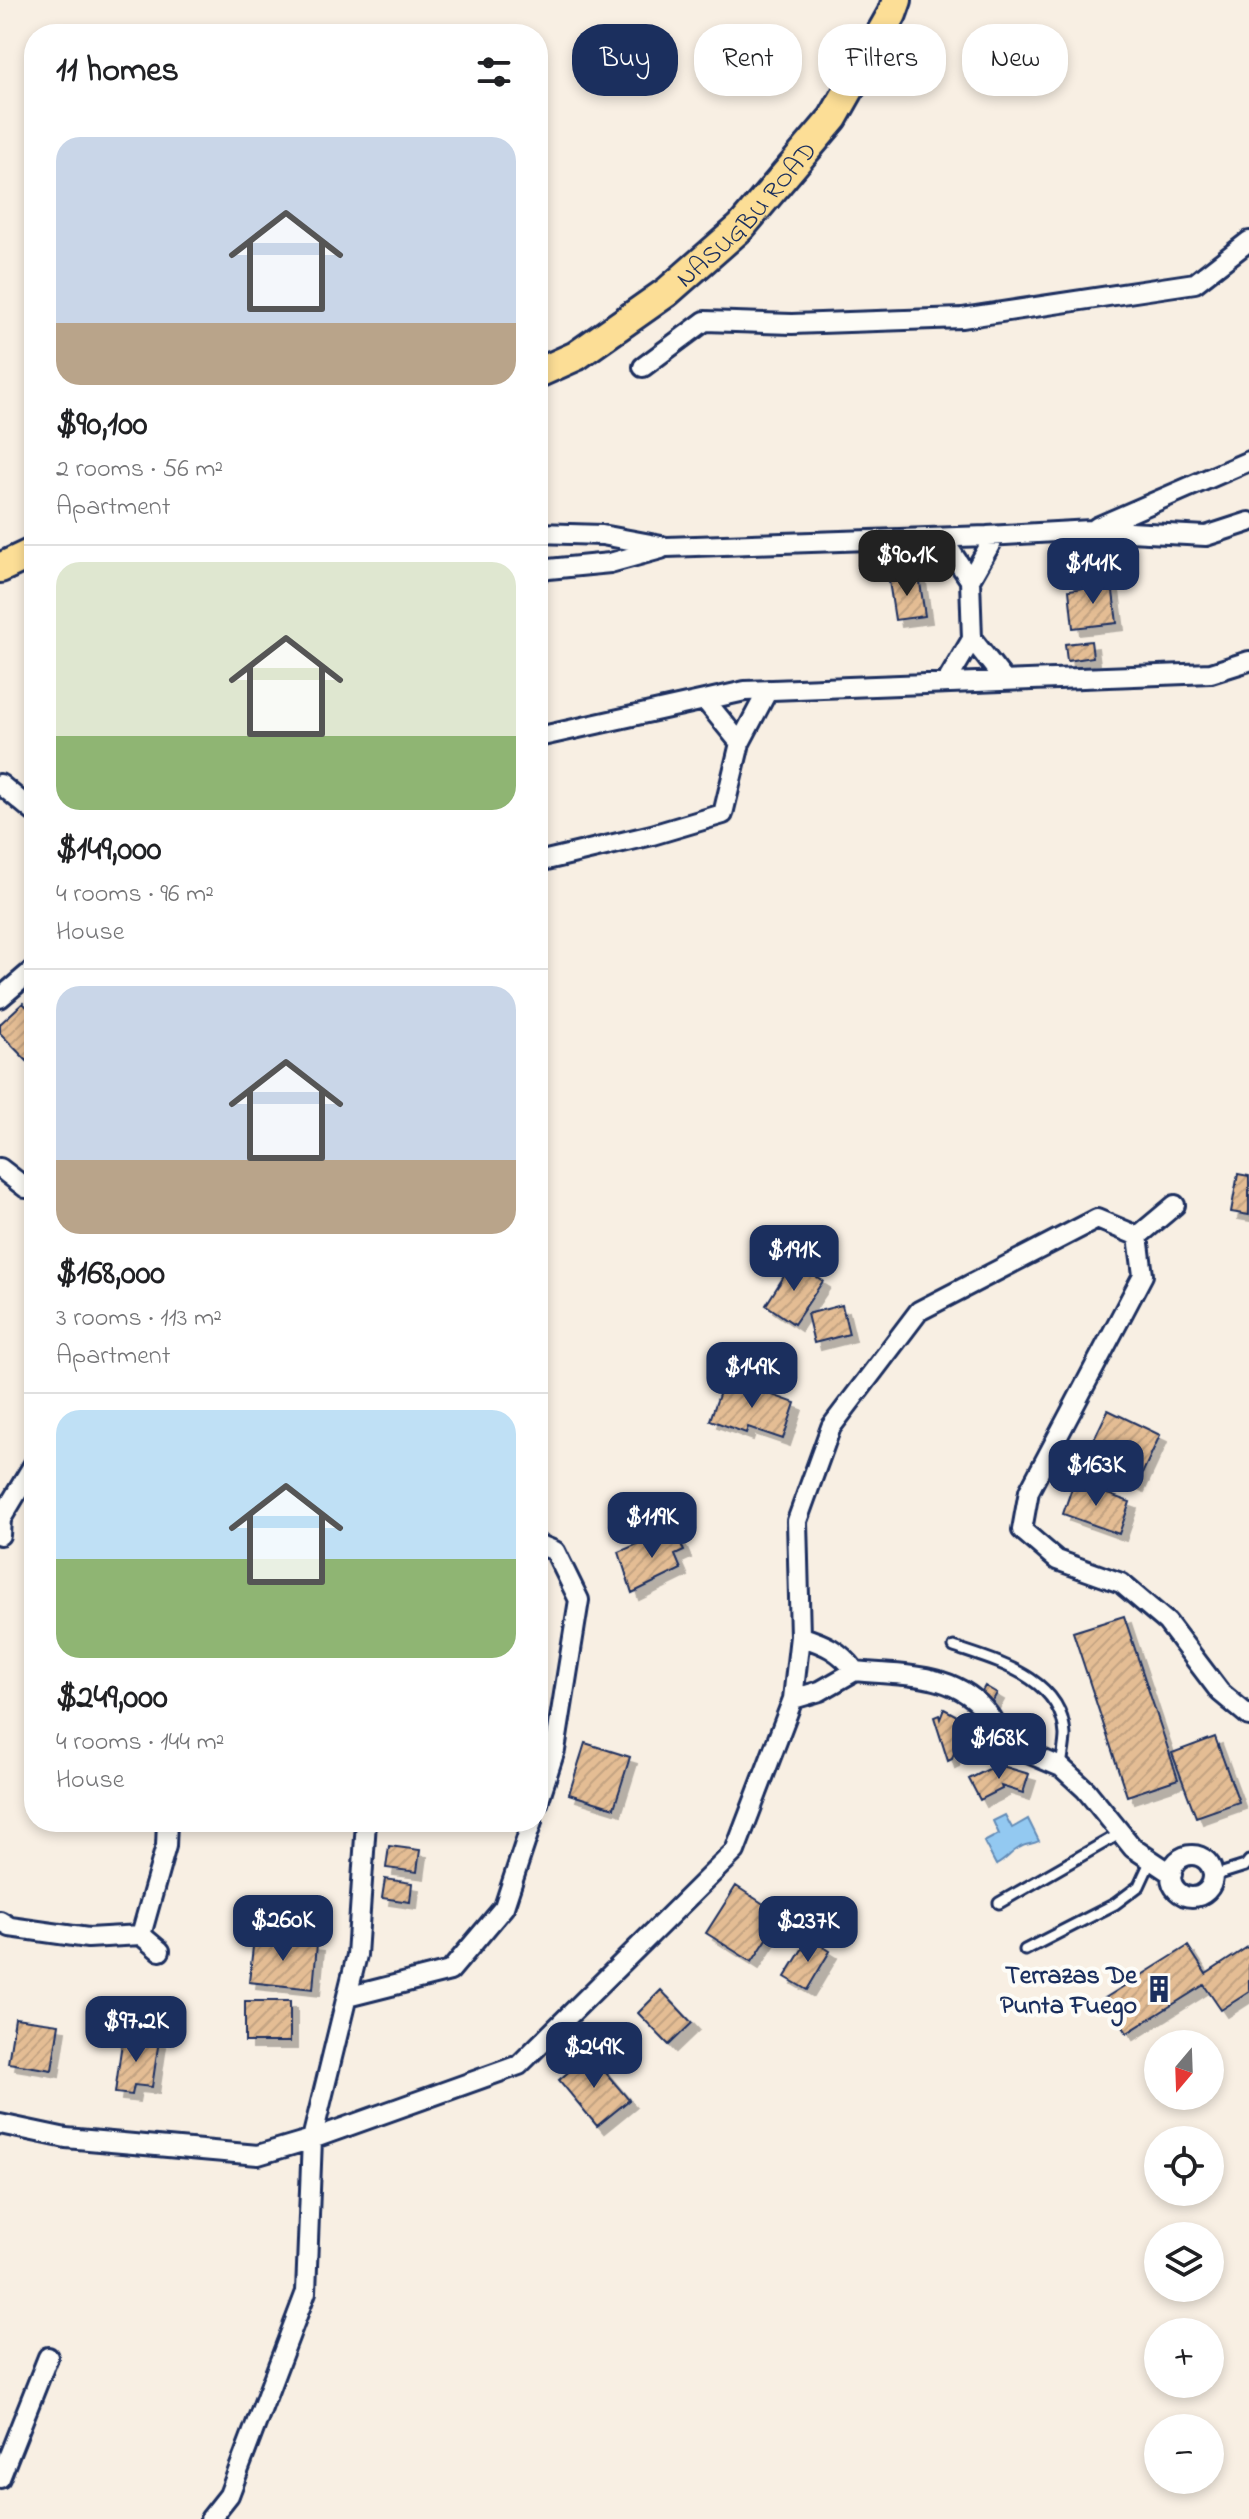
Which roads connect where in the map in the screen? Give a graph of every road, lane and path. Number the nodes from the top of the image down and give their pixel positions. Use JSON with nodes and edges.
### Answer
{"nodes":[{"id":1,"x":897,"y":0,"type":"edge"},
{"id":2,"x":1249,"y":241,"type":"edge"},
{"id":3,"x":643,"y":367,"type":"dead end"},
{"id":4,"x":548,"y":369,"type":"edge"},
{"id":5,"x":1249,"y":461,"type":"edge"},
{"id":6,"x":1249,"y":522,"type":"edge"},
{"id":7,"x":1091,"y":530,"type":"junction"},
{"id":8,"x":548,"y":533,"type":"edge"},
{"id":9,"x":995,"y":536,"type":"junction"},
{"id":10,"x":942,"y":538,"type":"junction"},
{"id":11,"x":667,"y":547,"type":"junction"},
{"id":12,"x":24,"y":557,"type":"edge"},
{"id":13,"x":0,"y":568,"type":"edge"},
{"id":14,"x":548,"y":569,"type":"edge"},
{"id":15,"x":970,"y":580,"type":"junction"},
{"id":16,"x":972,"y":639,"type":"junction"},
{"id":17,"x":1249,"y":661,"type":"edge"},
{"id":18,"x":1005,"y":681,"type":"junction"},
{"id":19,"x":946,"y":683,"type":"junction"},
{"id":20,"x":768,"y":690,"type":"junction"},
{"id":21,"x":705,"y":700,"type":"junction"},
{"id":22,"x":548,"y":735,"type":"edge"},
{"id":23,"x":740,"y":743,"type":"junction"},
{"id":24,"x":0,"y":784,"type":"edge"},
{"id":25,"x":24,"y":804,"type":"edge"},
{"id":26,"x":548,"y":860,"type":"edge"},
{"id":27,"x":24,"y":978,"type":"edge"},
{"id":28,"x":0,"y":998,"type":"edge"},
{"id":29,"x":0,"y":1168,"type":"edge"},
{"id":30,"x":24,"y":1186,"type":"edge"},
{"id":31,"x":1175,"y":1205,"type":"dead end"},
{"id":32,"x":1138,"y":1236,"type":"junction"},
{"id":33,"x":24,"y":1481,"type":"edge"},
{"id":34,"x":0,"y":1535,"type":"edge"},
{"id":35,"x":548,"y":1548,"type":"edge"},
{"id":36,"x":800,"y":1636,"type":"junction"},
{"id":37,"x":954,"y":1647,"type":"dead end"},
{"id":38,"x":855,"y":1671,"type":"junction"},
{"id":39,"x":793,"y":1699,"type":"junction"},
{"id":40,"x":1249,"y":1716,"type":"edge"},
{"id":41,"x":1061,"y":1767,"type":"junction"},
{"id":42,"x":548,"y":1772,"type":"edge"},
{"id":43,"x":167,"y":1832,"type":"edge"},
{"id":44,"x":365,"y":1832,"type":"edge"},
{"id":45,"x":529,"y":1832,"type":"edge"},
{"id":46,"x":1121,"y":1833,"type":"junction"},
{"id":47,"x":1151,"y":1860,"type":"junction"},
{"id":48,"x":1249,"y":1861,"type":"edge"},
{"id":49,"x":1172,"y":1874,"type":"junction"},
{"id":50,"x":1213,"y":1876,"type":"junction"},
{"id":51,"x":999,"y":1903,"type":"dead end"},
{"id":52,"x":0,"y":1921,"type":"edge"},
{"id":53,"x":141,"y":1935,"type":"junction"},
{"id":54,"x":1025,"y":1950,"type":"dead end"},
{"id":55,"x":160,"y":1951,"type":"dead end"},
{"id":56,"x":347,"y":1997,"type":"junction"},
{"id":57,"x":0,"y":2124,"type":"edge"},
{"id":58,"x":312,"y":2139,"type":"junction"},
{"id":59,"x":48,"y":2357,"type":"dead end"},
{"id":60,"x":0,"y":2478,"type":"edge"},
{"id":61,"x":210,"y":2519,"type":"edge"}],
"edges":[{"from":1,"to":4,"type":"main road","name":"NASUGBU ROAD"},
{"from":2,"to":3,"type":"street"},
{"from":5,"to":7,"type":"street"},
{"from":6,"to":7,"type":"street"},
{"from":7,"to":9,"type":"street"},
{"from":8,"to":11,"type":"street"},
{"from":9,"to":10,"type":"street"},
{"from":9,"to":15,"type":"street"},
{"from":10,"to":11,"type":"street"},
{"from":10,"to":15,"type":"street"},
{"from":11,"to":14,"type":"street"},
{"from":12,"to":13,"type":"main road"},
{"from":15,"to":16,"type":"street"},
{"from":16,"to":18,"type":"street"},
{"from":16,"to":19,"type":"street"},
{"from":17,"to":18,"type":"street"},
{"from":18,"to":19,"type":"street"},
{"from":19,"to":20,"type":"street"},
{"from":20,"to":21,"type":"street"},
{"from":20,"to":23,"type":"street"},
{"from":21,"to":22,"type":"street"},
{"from":21,"to":23,"type":"street"},
{"from":23,"to":26,"type":"street"},
{"from":24,"to":25,"type":"street"},
{"from":27,"to":28,"type":"street"},
{"from":29,"to":30,"type":"street"},
{"from":31,"to":32,"type":"street"},
{"from":32,"to":36,"type":"street"},
{"from":32,"to":40,"type":"street"},
{"from":33,"to":34,"type":"street"},
{"from":35,"to":42,"type":"street"},
{"from":36,"to":38,"type":"street"},
{"from":36,"to":39,"type":"street"},
{"from":37,"to":41,"type":"lane"},
{"from":38,"to":39,"type":"street"},
{"from":38,"to":41,"type":"street"},
{"from":39,"to":58,"type":"street"},
{"from":41,"to":46,"type":"street"},
{"from":43,"to":53,"type":"street"},
{"from":44,"to":56,"type":"street"},
{"from":45,"to":56,"type":"street"},
{"from":46,"to":47,"type":"street"},
{"from":46,"to":51,"type":"lane"},
{"from":47,"to":49,"type":"street"},
{"from":47,"to":54,"type":"lane"},
{"from":48,"to":50,"type":"lane"},
{"from":49,"to":50,"type":"street"},
{"from":49,"to":50,"type":"street"},
{"from":52,"to":53,"type":"street"},
{"from":53,"to":55,"type":"street"},
{"from":56,"to":58,"type":"street"},
{"from":57,"to":58,"type":"street"},
{"from":58,"to":61,"type":"street"},
{"from":59,"to":60,"type":"street"}]}
